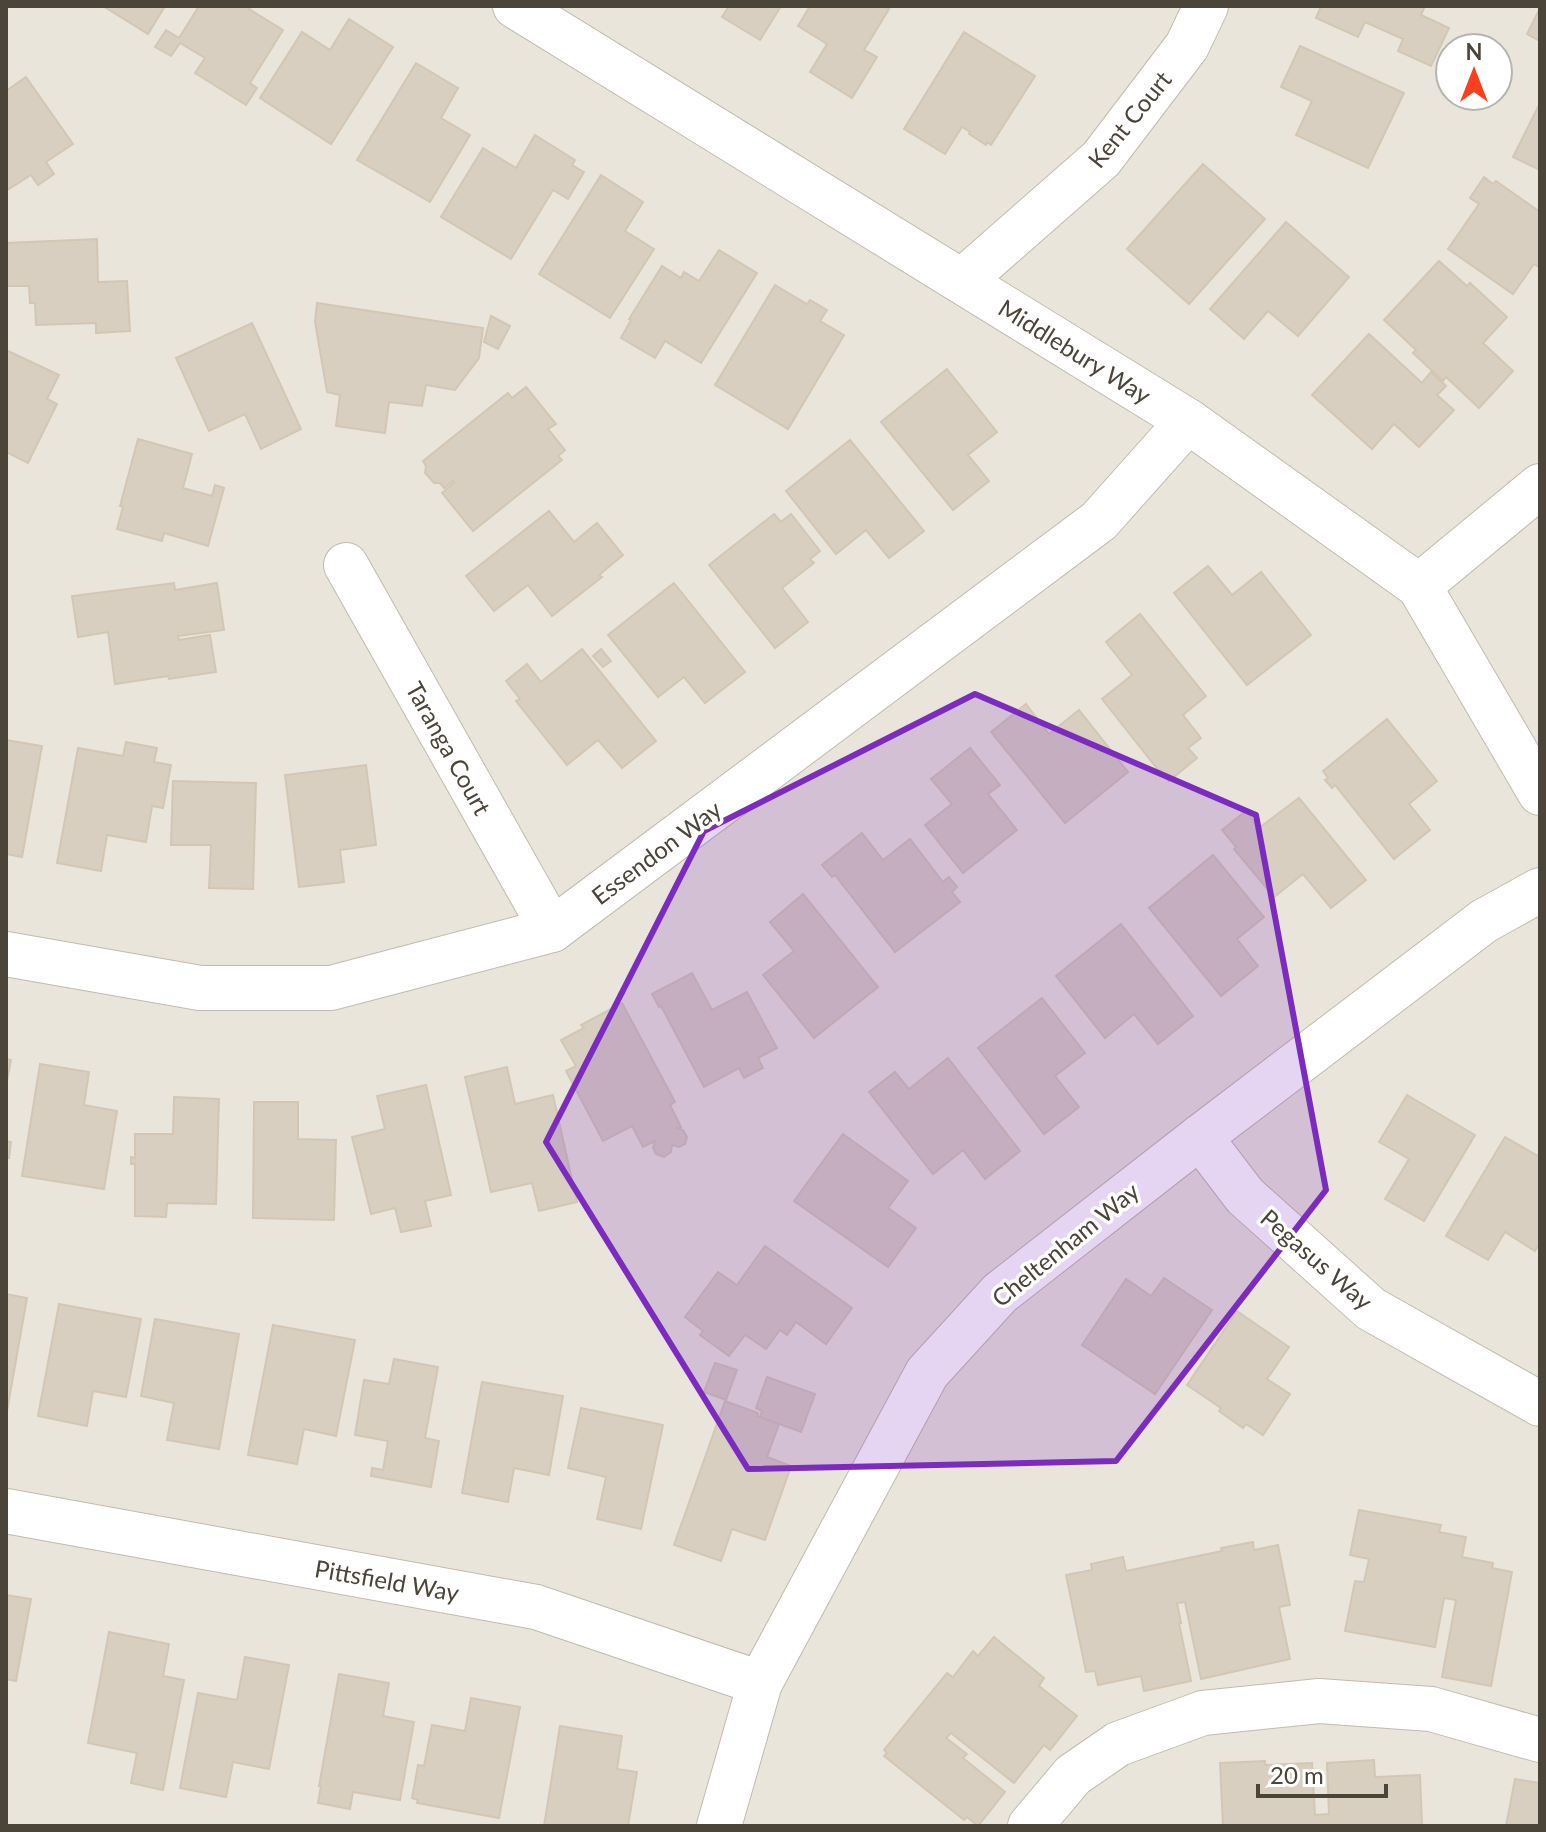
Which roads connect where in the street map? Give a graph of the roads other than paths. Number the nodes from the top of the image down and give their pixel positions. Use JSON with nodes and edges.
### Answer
{"nodes":[{"id":1,"x":515,"y":6,"type":"edge"},
{"id":2,"x":1206,"y":6,"type":"edge"},
{"id":3,"x":578,"y":23,"type":"edge"},
{"id":4,"x":962,"y":281,"type":"junction"},
{"id":5,"x":1188,"y":421,"type":"junction"},
{"id":6,"x":1540,"y":486,"type":"edge"},
{"id":7,"x":346,"y":565,"type":"dead end"},
{"id":8,"x":1419,"y":586,"type":"junction"},
{"id":9,"x":1540,"y":793,"type":"edge"},
{"id":10,"x":1540,"y":890,"type":"edge"},
{"id":11,"x":552,"y":930,"type":"junction"},
{"id":12,"x":6,"y":954,"type":"edge"},
{"id":13,"x":1200,"y":1137,"type":"junction"},
{"id":14,"x":1540,"y":1404,"type":"edge"},
{"id":15,"x":6,"y":1511,"type":"edge"},
{"id":16,"x":760,"y":1683,"type":"junction"},
{"id":17,"x":1540,"y":1740,"type":"edge"},
{"id":18,"x":719,"y":1826,"type":"edge"},
{"id":19,"x":1030,"y":1826,"type":"edge"}],
"edges":[{"from":1,"to":3,"type":"street","name":"Middlebury Way"},
{"from":2,"to":4,"type":"street","name":"Kent Court"},
{"from":3,"to":4,"type":"street","name":"Middlebury Way"},
{"from":4,"to":5,"type":"street","name":"Middlebury Way"},
{"from":5,"to":8,"type":"street","name":"Middlebury Way"},
{"from":5,"to":11,"type":"street","name":"Essendon Way"},
{"from":6,"to":8,"type":"street"},
{"from":7,"to":11,"type":"street","name":"Taranga Court"},
{"from":8,"to":9,"type":"street","name":"Middlebury Way"},
{"from":10,"to":13,"type":"street","name":"Cheltenham Way"},
{"from":11,"to":12,"type":"street","name":"Essendon Way"},
{"from":13,"to":14,"type":"street","name":"Pegasus Way"},
{"from":13,"to":16,"type":"street","name":"Cheltenham Way"},
{"from":15,"to":16,"type":"street","name":"Pittsfield Way"},
{"from":16,"to":18,"type":"street","name":"Cheltenham Way"},
{"from":17,"to":19,"type":"street"}]}
